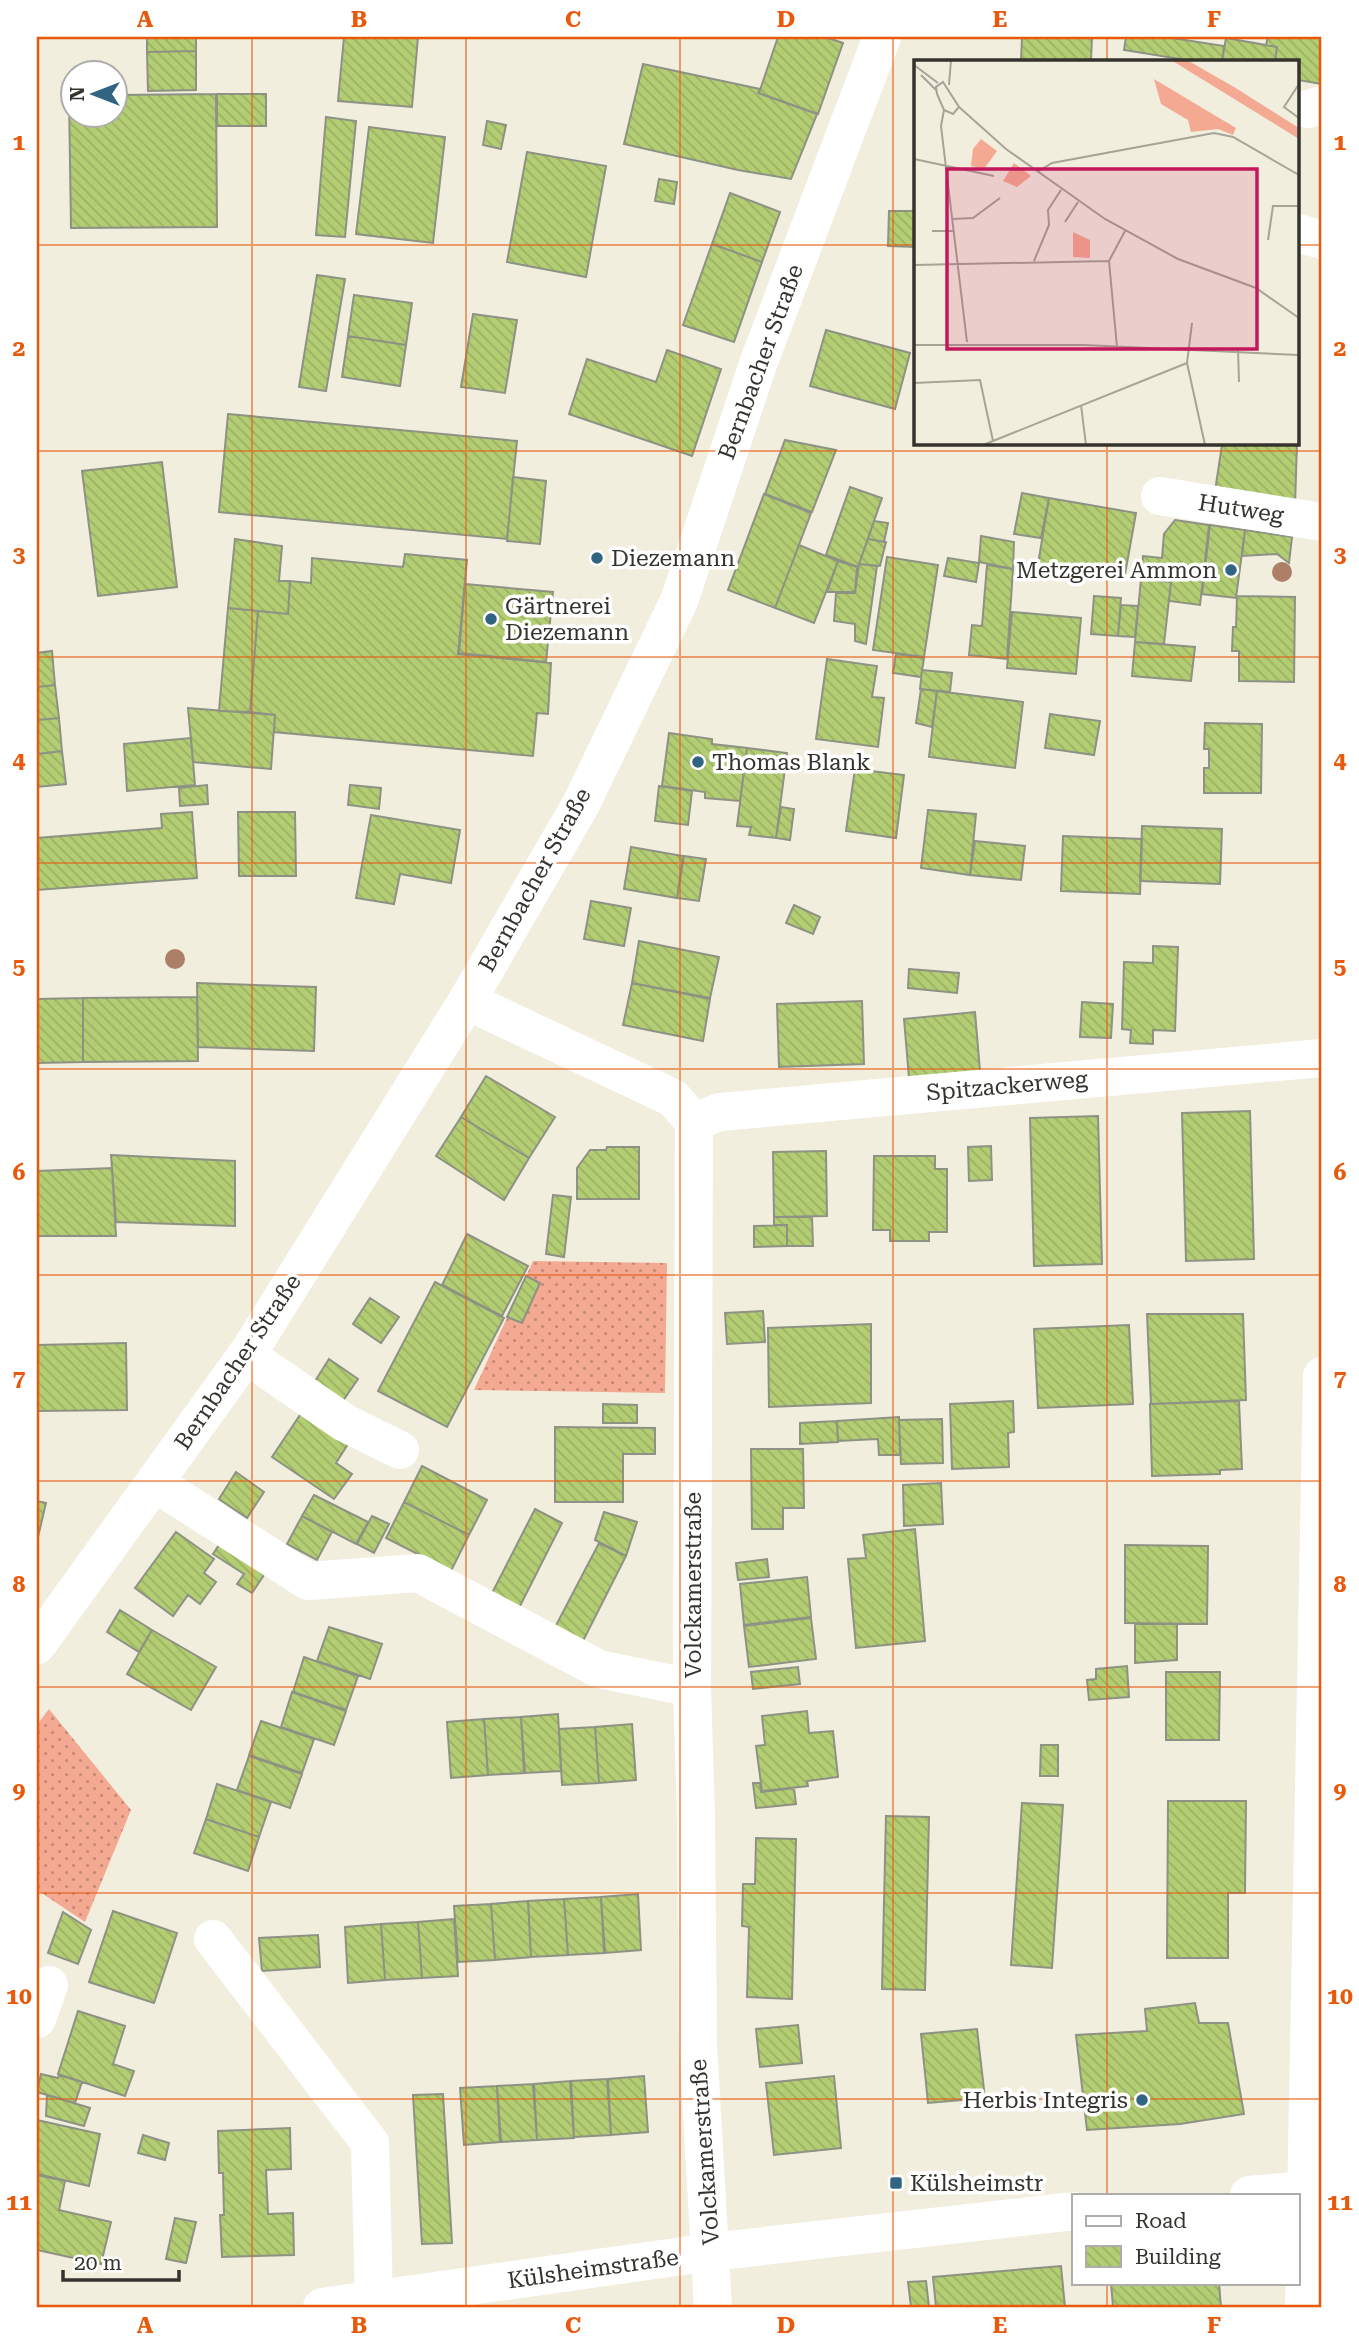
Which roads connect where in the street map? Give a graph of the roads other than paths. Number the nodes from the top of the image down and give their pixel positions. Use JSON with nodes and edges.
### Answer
{"nodes":[{"id":1,"x":882,"y":37,"type":"edge"},
{"id":2,"x":1300,"y":234,"type":"edge"},
{"id":3,"x":1322,"y":240,"type":"edge"},
{"id":4,"x":1160,"y":496,"type":"dead end"},
{"id":5,"x":1322,"y":522,"type":"edge"},
{"id":6,"x":467,"y":1001,"type":"junction"},
{"id":7,"x":1322,"y":1058,"type":"edge"},
{"id":8,"x":694,"y":1122,"type":"junction"},
{"id":9,"x":246,"y":1355,"type":"junction"},
{"id":10,"x":1322,"y":1376,"type":"edge"},
{"id":11,"x":400,"y":1450,"type":"dead end"},
{"id":12,"x":155,"y":1483,"type":"junction"},
{"id":13,"x":37,"y":1645,"type":"edge"},
{"id":14,"x":692,"y":1688,"type":"junction"},
{"id":15,"x":213,"y":1939,"type":"dead end"},
{"id":16,"x":1306,"y":2190,"type":"junction"},
{"id":17,"x":1260,"y":2194,"type":"edge"},
{"id":18,"x":1072,"y":2211,"type":"edge"},
{"id":19,"x":711,"y":2252,"type":"junction"},
{"id":20,"x":469,"y":2297,"type":"edge"},
{"id":21,"x":374,"y":2301,"type":"junction"},
{"id":22,"x":1310,"y":2302,"type":"edge"},
{"id":23,"x":322,"y":2307,"type":"edge"},
{"id":24,"x":713,"y":2307,"type":"edge"}],
"edges":[{"from":1,"to":6,"type":"street","name":"Bernbacher Straße"},
{"from":2,"to":3,"type":"street"},
{"from":4,"to":5,"type":"street","name":"Hutweg"},
{"from":6,"to":8,"type":"street"},
{"from":6,"to":9,"type":"street","name":"Bernbacher Straße"},
{"from":7,"to":8,"type":"street","name":"Spitzackerweg"},
{"from":8,"to":14,"type":"street","name":"Volckamerstraße"},
{"from":9,"to":11,"type":"street"},
{"from":9,"to":12,"type":"street","name":"Bernbacher Straße"},
{"from":10,"to":16,"type":"street"},
{"from":12,"to":13,"type":"street","name":"Bernbacher Straße"},
{"from":12,"to":14,"type":"street"},
{"from":14,"to":19,"type":"street","name":"Volckamerstraße"},
{"from":15,"to":21,"type":"street"},
{"from":16,"to":17,"type":"street"},
{"from":16,"to":22,"type":"street"},
{"from":18,"to":19,"type":"street","name":"Külsheimstraße"},
{"from":19,"to":20,"type":"street","name":"Külsheimstraße"},
{"from":19,"to":24,"type":"street","name":"Volckamerstraße"},
{"from":20,"to":21,"type":"street","name":"Külsheimstraße"},
{"from":21,"to":23,"type":"street","name":"Külsheimstraße"}]}
